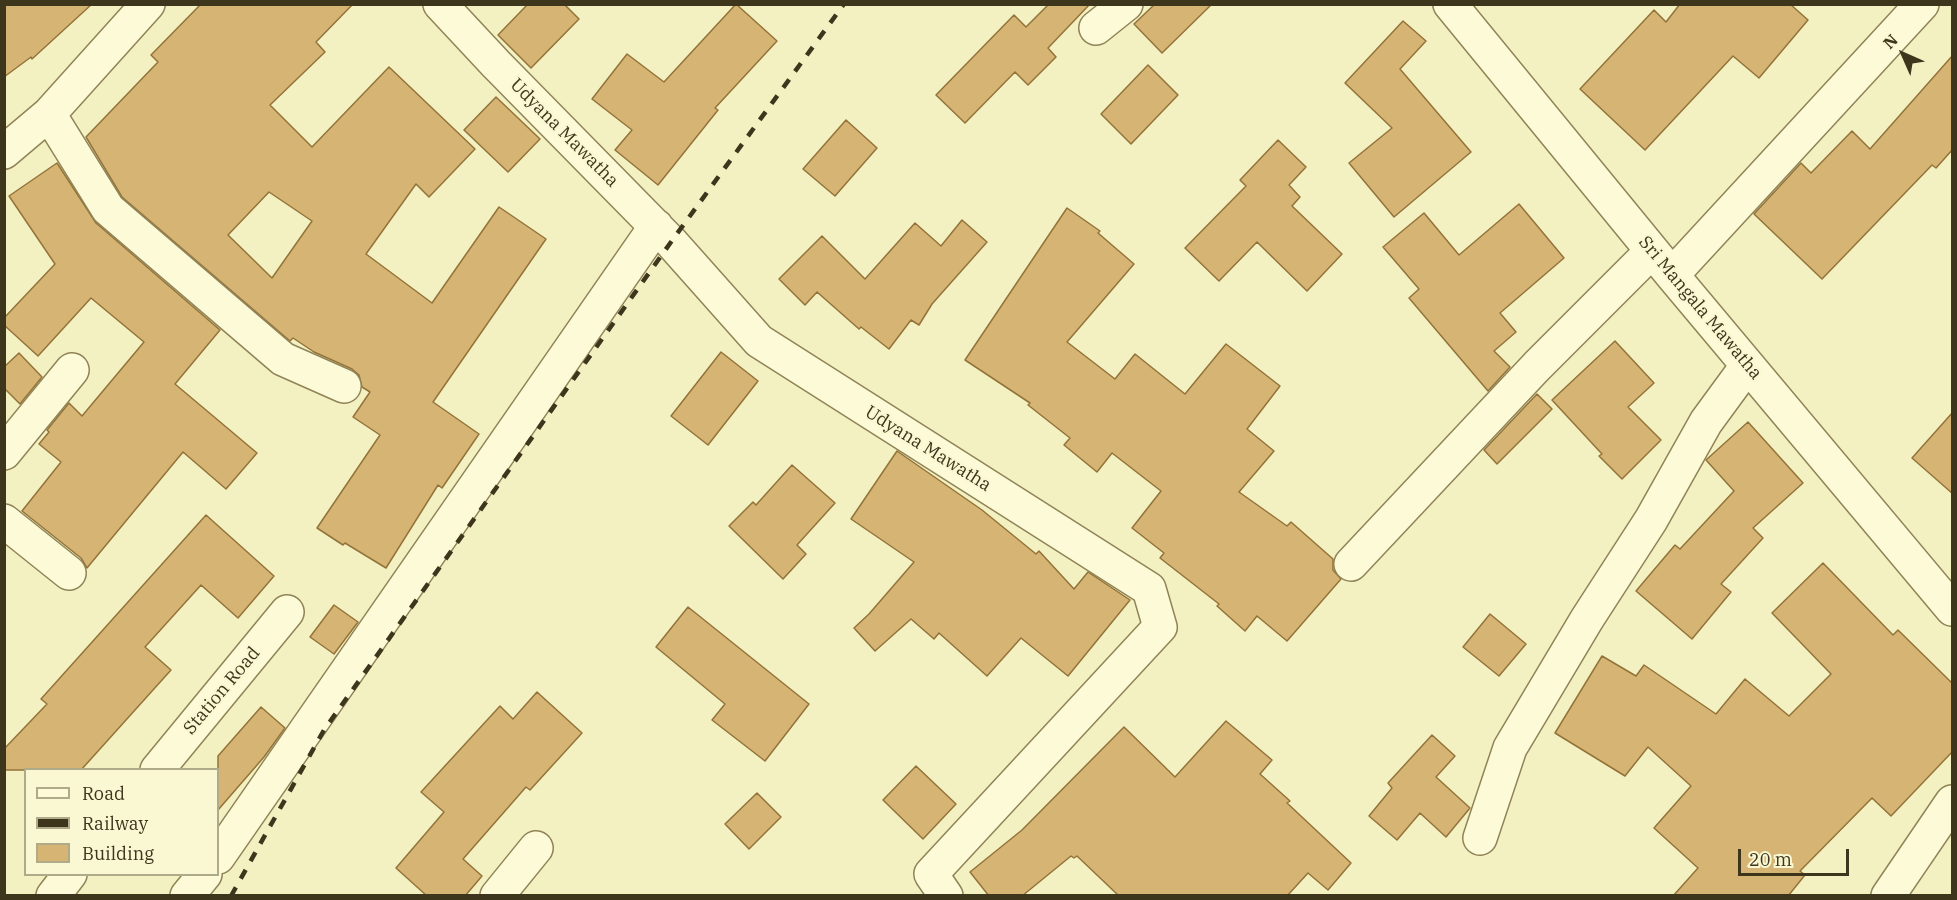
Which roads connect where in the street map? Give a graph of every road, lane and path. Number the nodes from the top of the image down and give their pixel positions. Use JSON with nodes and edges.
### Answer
{"nodes":[{"id":1,"x":148,"y":4,"type":"edge"},
{"id":2,"x":440,"y":4,"type":"edge"},
{"id":3,"x":1126,"y":4,"type":"edge"},
{"id":4,"x":1450,"y":4,"type":"edge"},
{"id":5,"x":1922,"y":4,"type":"edge"},
{"id":6,"x":1096,"y":28,"type":"dead end"},
{"id":7,"x":49,"y":114,"type":"junction"},
{"id":8,"x":4,"y":152,"type":"edge"},
{"id":9,"x":656,"y":226,"type":"junction"},
{"id":10,"x":1662,"y":263,"type":"junction"},
{"id":11,"x":1747,"y":366,"type":"junction"},
{"id":12,"x":72,"y":370,"type":"dead end"},
{"id":13,"x":344,"y":386,"type":"dead end"},
{"id":14,"x":4,"y":453,"type":"edge"},
{"id":15,"x":4,"y":521,"type":"edge"},
{"id":16,"x":1351,"y":564,"type":"dead end"},
{"id":17,"x":69,"y":573,"type":"dead end"},
{"id":18,"x":1953,"y":609,"type":"edge"},
{"id":19,"x":287,"y":612,"type":"dead end"},
{"id":20,"x":159,"y":768,"type":"edge"},
{"id":21,"x":1953,"y":802,"type":"edge"},
{"id":22,"x":1480,"y":838,"type":"dead end"},
{"id":23,"x":536,"y":848,"type":"dead end"},
{"id":24,"x":219,"y":856,"type":"edge"},
{"id":25,"x":68,"y":876,"type":"edge"},
{"id":26,"x":203,"y":876,"type":"edge"},
{"id":27,"x":53,"y":896,"type":"edge"},
{"id":28,"x":187,"y":896,"type":"edge"},
{"id":29,"x":497,"y":896,"type":"edge"},
{"id":30,"x":946,"y":896,"type":"edge"},
{"id":31,"x":1888,"y":896,"type":"edge"}],
"edges":[{"from":1,"to":7,"type":"street"},
{"from":2,"to":9,"type":"street","name":"Udyana Mawatha"},
{"from":3,"to":6,"type":"street"},
{"from":4,"to":10,"type":"street","name":"Sri Mangala Mawatha"},
{"from":5,"to":10,"type":"street"},
{"from":7,"to":8,"type":"street"},
{"from":7,"to":13,"type":"street"},
{"from":9,"to":24,"type":"street"},
{"from":9,"to":30,"type":"street","name":"Udyana Mawatha"},
{"from":10,"to":11,"type":"street","name":"Sri Mangala Mawatha"},
{"from":10,"to":16,"type":"street"},
{"from":11,"to":18,"type":"street","name":"Sri Mangala Mawatha"},
{"from":11,"to":22,"type":"street"},
{"from":12,"to":14,"type":"street"},
{"from":15,"to":17,"type":"street"},
{"from":19,"to":20,"type":"street","name":"Station Road"},
{"from":21,"to":31,"type":"street"},
{"from":23,"to":29,"type":"street"},
{"from":25,"to":27,"type":"street"},
{"from":26,"to":28,"type":"street"}]}
